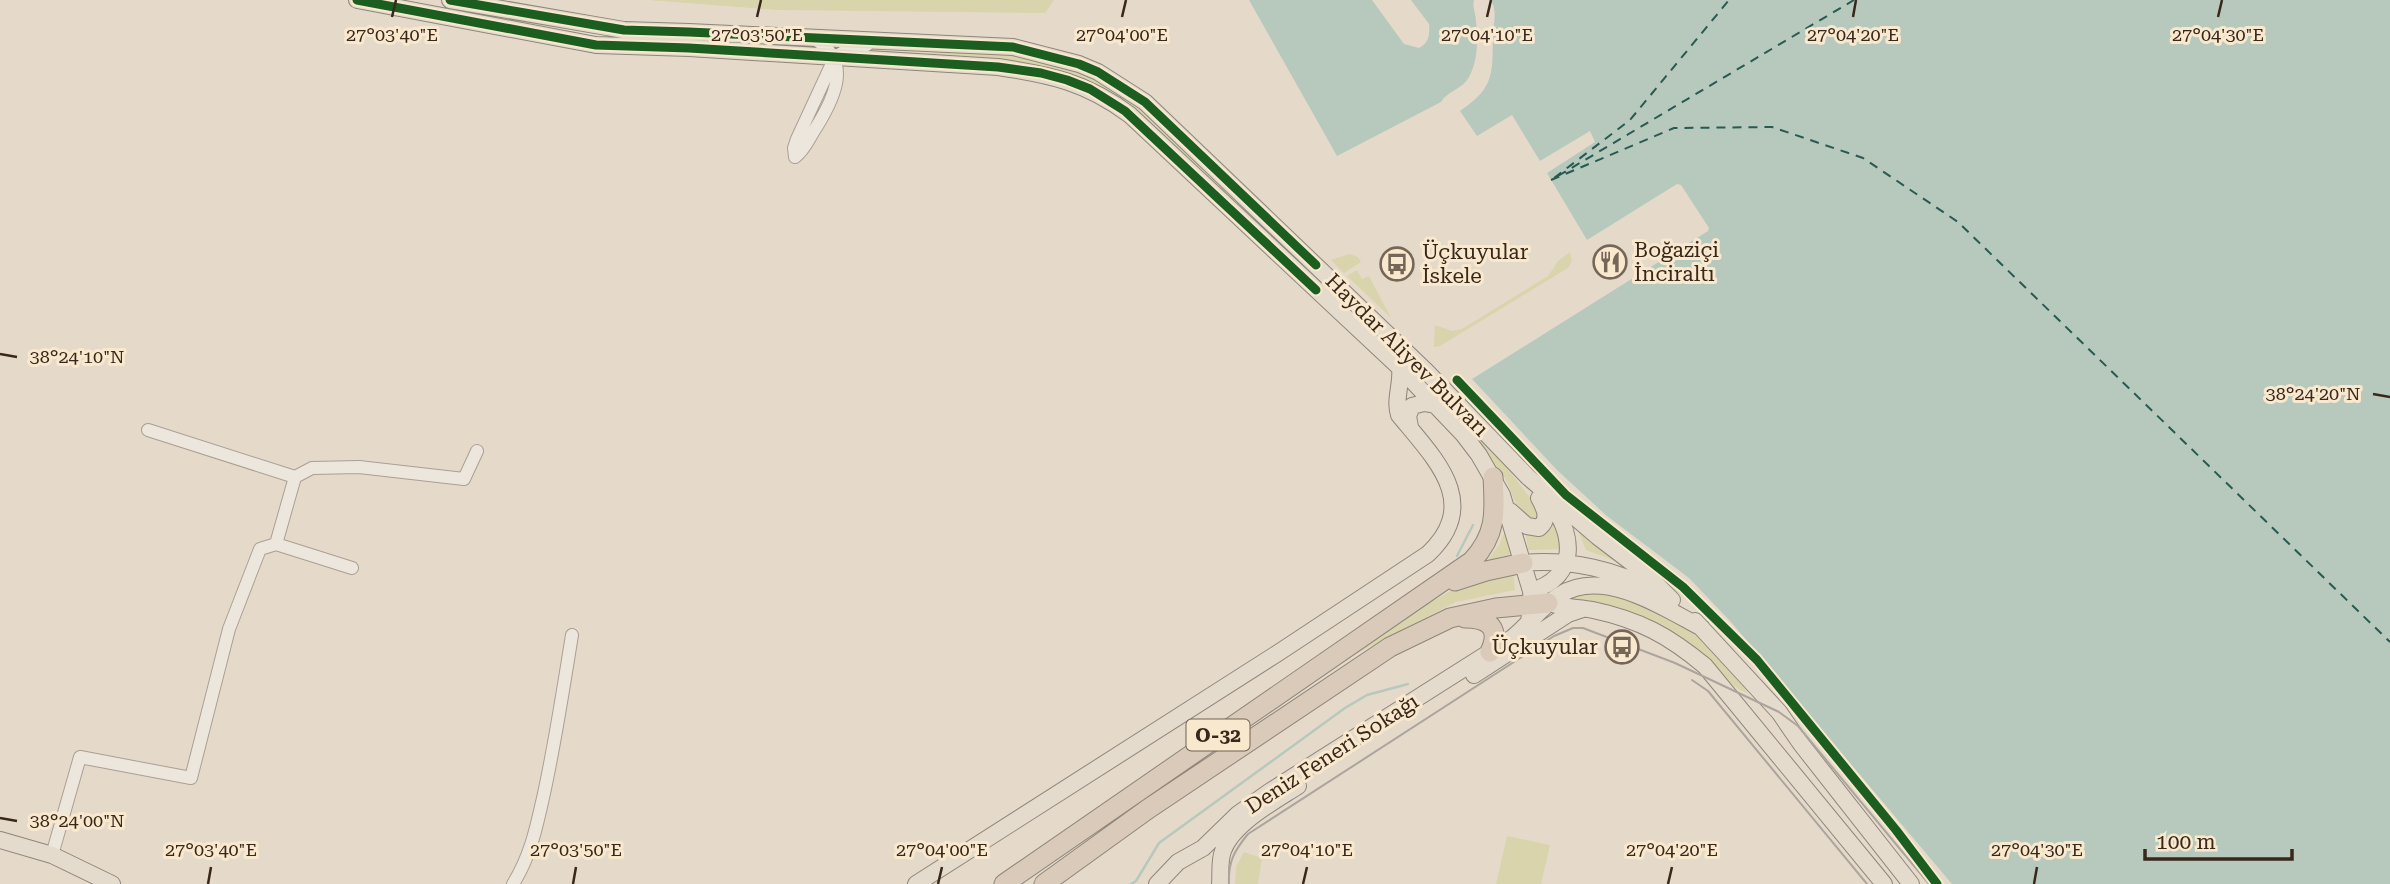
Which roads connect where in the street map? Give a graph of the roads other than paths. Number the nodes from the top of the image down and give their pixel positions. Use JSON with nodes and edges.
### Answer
{"nodes":[{"id":1,"x":357,"y":0,"type":"edge"},
{"id":2,"x":450,"y":0,"type":"edge"},
{"id":3,"x":813,"y":37,"type":"junction"},
{"id":4,"x":689,"y":40,"type":"junction"},
{"id":5,"x":941,"y":44,"type":"junction"},
{"id":6,"x":835,"y":57,"type":"junction"},
{"id":7,"x":1400,"y":368,"type":"junction"},
{"id":8,"x":1435,"y":405,"type":"junction"},
{"id":9,"x":1410,"y":428,"type":"junction"},
{"id":10,"x":148,"y":430,"type":"dead end"},
{"id":11,"x":477,"y":451,"type":"dead end"},
{"id":12,"x":295,"y":477,"type":"junction"},
{"id":13,"x":1493,"y":477,"type":"junction"},
{"id":14,"x":1528,"y":477,"type":"junction"},
{"id":15,"x":1508,"y":510,"type":"junction"},
{"id":16,"x":276,"y":544,"type":"junction"},
{"id":17,"x":1523,"y":563,"type":"junction"},
{"id":18,"x":1566,"y":564,"type":"junction"},
{"id":19,"x":352,"y":568,"type":"dead end"},
{"id":20,"x":1434,"y":589,"type":"junction"},
{"id":21,"x":1672,"y":600,"type":"junction"},
{"id":22,"x":1535,"y":605,"type":"junction"},
{"id":23,"x":1586,"y":608,"type":"junction"},
{"id":24,"x":1450,"y":618,"type":"junction"},
{"id":25,"x":1702,"y":628,"type":"junction"},
{"id":26,"x":572,"y":635,"type":"dead end"},
{"id":27,"x":1495,"y":655,"type":"junction"},
{"id":28,"x":0,"y":839,"type":"edge"},
{"id":29,"x":52,"y":855,"type":"junction"},
{"id":30,"x":1178,"y":862,"type":"junction"},
{"id":31,"x":1221,"y":883,"type":"edge"},
{"id":32,"x":111,"y":884,"type":"edge"},
{"id":33,"x":513,"y":884,"type":"edge"},
{"id":34,"x":916,"y":884,"type":"edge"},
{"id":35,"x":1004,"y":884,"type":"edge"},
{"id":36,"x":1044,"y":884,"type":"edge"},
{"id":37,"x":1157,"y":884,"type":"edge"},
{"id":38,"x":1171,"y":884,"type":"edge"},
{"id":39,"x":1884,"y":884,"type":"edge"},
{"id":40,"x":1911,"y":884,"type":"edge"}],
"edges":[{"from":1,"to":4,"type":"main road","name":"Haydar Aliyev Bulvarı"},
{"from":2,"to":4,"type":"main road","name":"Haydar Aliyev Bulvarı"},
{"from":3,"to":4,"type":"main road","name":"Haydar Aliyev Bulvarı"},
{"from":3,"to":5,"type":"main road","name":"Haydar Aliyev Bulvarı"},
{"from":3,"to":6,"type":"street"},
{"from":4,"to":6,"type":"main road","name":"Haydar Aliyev Bulvarı"},
{"from":5,"to":6,"type":"street"},
{"from":5,"to":14,"type":"main road","name":"Haydar Aliyev Bulvarı"},
{"from":6,"to":6,"type":"street"},
{"from":6,"to":7,"type":"main road","name":"Haydar Aliyev Bulvarı"},
{"from":7,"to":8,"type":"main road","name":"Haydar Aliyev Bulvarı"},
{"from":7,"to":9,"type":"main road"},
{"from":8,"to":9,"type":"main road"},
{"from":8,"to":13,"type":"main road","name":"Haydar Aliyev Bulvarı"},
{"from":9,"to":34,"type":"main road"},
{"from":10,"to":12,"type":"street"},
{"from":11,"to":12,"type":"street"},
{"from":12,"to":16,"type":"street"},
{"from":13,"to":15,"type":"main road","name":"Haydar Aliyev Bulvarı"},
{"from":13,"to":20,"type":"highway"},
{"from":14,"to":15,"type":"main road"},
{"from":14,"to":18,"type":"main road"},
{"from":14,"to":21,"type":"main road","name":"Haydar Aliyev Bulvarı"},
{"from":15,"to":17,"type":"main road","name":"Haydar Aliyev Bulvarı"},
{"from":16,"to":19,"type":"street"},
{"from":16,"to":29,"type":"street"},
{"from":17,"to":18,"type":"main road"},
{"from":17,"to":20,"type":"highway"},
{"from":17,"to":22,"type":"main road","name":"Haydar Aliyev Bulvarı"},
{"from":18,"to":21,"type":"main road"},
{"from":18,"to":22,"type":"main road"},
{"from":20,"to":35,"type":"highway","number":"O-32"},
{"from":21,"to":25,"type":"main road"},
{"from":22,"to":23,"type":"main road"},
{"from":22,"to":24,"type":"highway"},
{"from":22,"to":25,"type":"main road"},
{"from":22,"to":27,"type":"main road"},
{"from":23,"to":27,"type":"main road"},
{"from":23,"to":39,"type":"main road"},
{"from":24,"to":27,"type":"highway"},
{"from":24,"to":36,"type":"highway","number":"O-32"},
{"from":25,"to":40,"type":"main road"},
{"from":26,"to":33,"type":"street"},
{"from":27,"to":30,"type":"main road","name":"Deniz Feneri Sokağı"},
{"from":27,"to":31,"type":"main road","name":"Deniz Feneri Sokağı"},
{"from":28,"to":29,"type":"main road"},
{"from":29,"to":32,"type":"main road"},
{"from":30,"to":31,"type":"main road"},
{"from":30,"to":37,"type":"main road","name":"Deniz Feneri Sokağı"},
{"from":30,"to":38,"type":"main road"}]}
